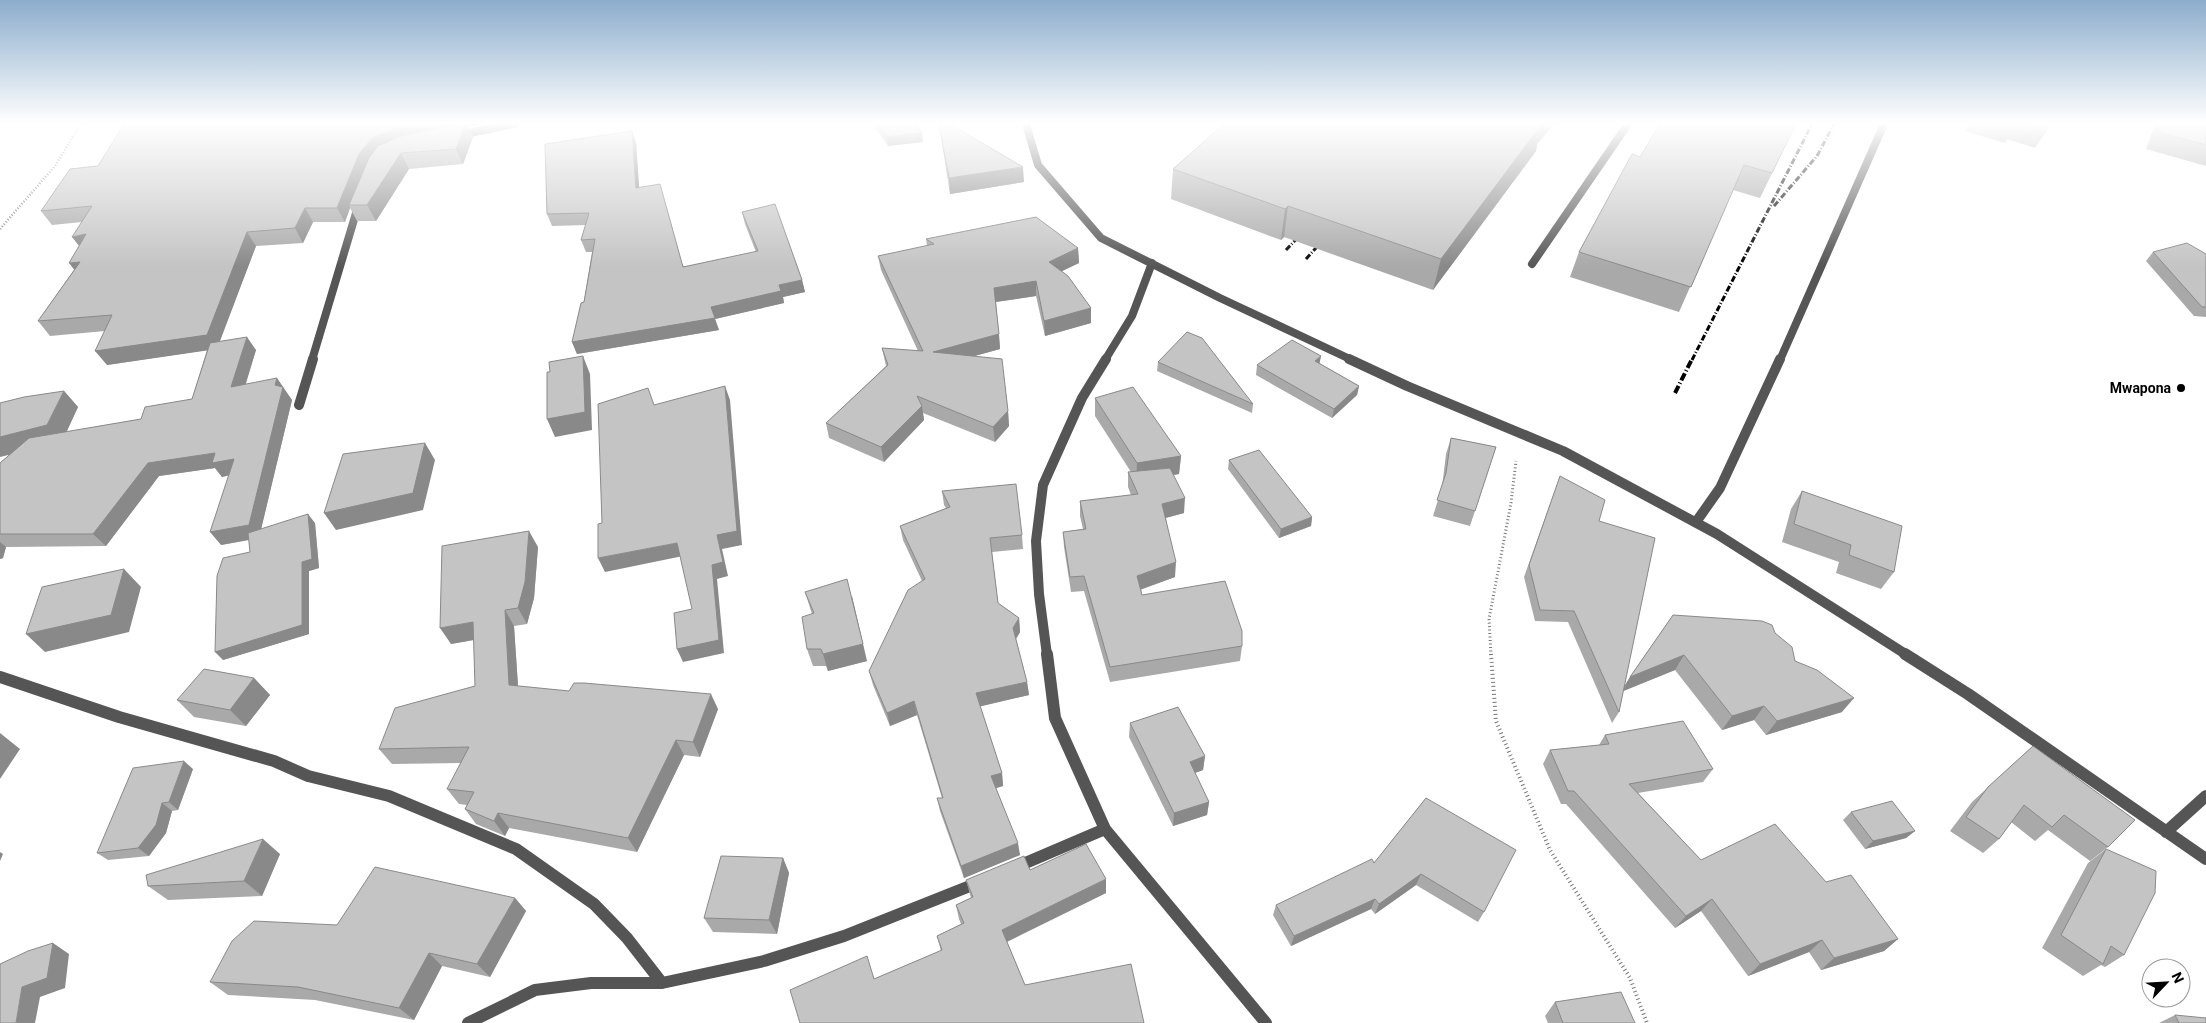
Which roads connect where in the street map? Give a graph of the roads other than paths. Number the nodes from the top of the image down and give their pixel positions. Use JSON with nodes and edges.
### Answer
{"nodes":[{"id":1,"x":1044,"y":172,"type":"edge"},
{"id":2,"x":1595,"y":172,"type":"edge"},
{"id":3,"x":1863,"y":172,"type":"edge"},
{"id":4,"x":361,"y":196,"type":"edge"},
{"id":5,"x":1152,"y":263,"type":"junction"},
{"id":6,"x":1532,"y":264,"type":"dead end"},
{"id":7,"x":299,"y":405,"type":"dead end"},
{"id":8,"x":1696,"y":522,"type":"junction"},
{"id":9,"x":0,"y":677,"type":"edge"},
{"id":10,"x":2206,"y":796,"type":"edge"},
{"id":11,"x":1106,"y":829,"type":"junction"},
{"id":12,"x":2166,"y":832,"type":"junction"},
{"id":13,"x":2206,"y":859,"type":"edge"},
{"id":14,"x":662,"y":982,"type":"junction"},
{"id":15,"x":468,"y":1023,"type":"edge"},
{"id":16,"x":1266,"y":1023,"type":"edge"}],
"edges":[{"from":1,"to":5,"type":"street"},
{"from":2,"to":6,"type":"street"},
{"from":3,"to":8,"type":"street"},
{"from":4,"to":7,"type":"street"},
{"from":5,"to":8,"type":"street"},
{"from":5,"to":11,"type":"street"},
{"from":8,"to":12,"type":"street"},
{"from":9,"to":14,"type":"street"},
{"from":10,"to":12,"type":"street"},
{"from":11,"to":14,"type":"street"},
{"from":11,"to":16,"type":"street"},
{"from":12,"to":13,"type":"street"},
{"from":14,"to":15,"type":"street"}]}
